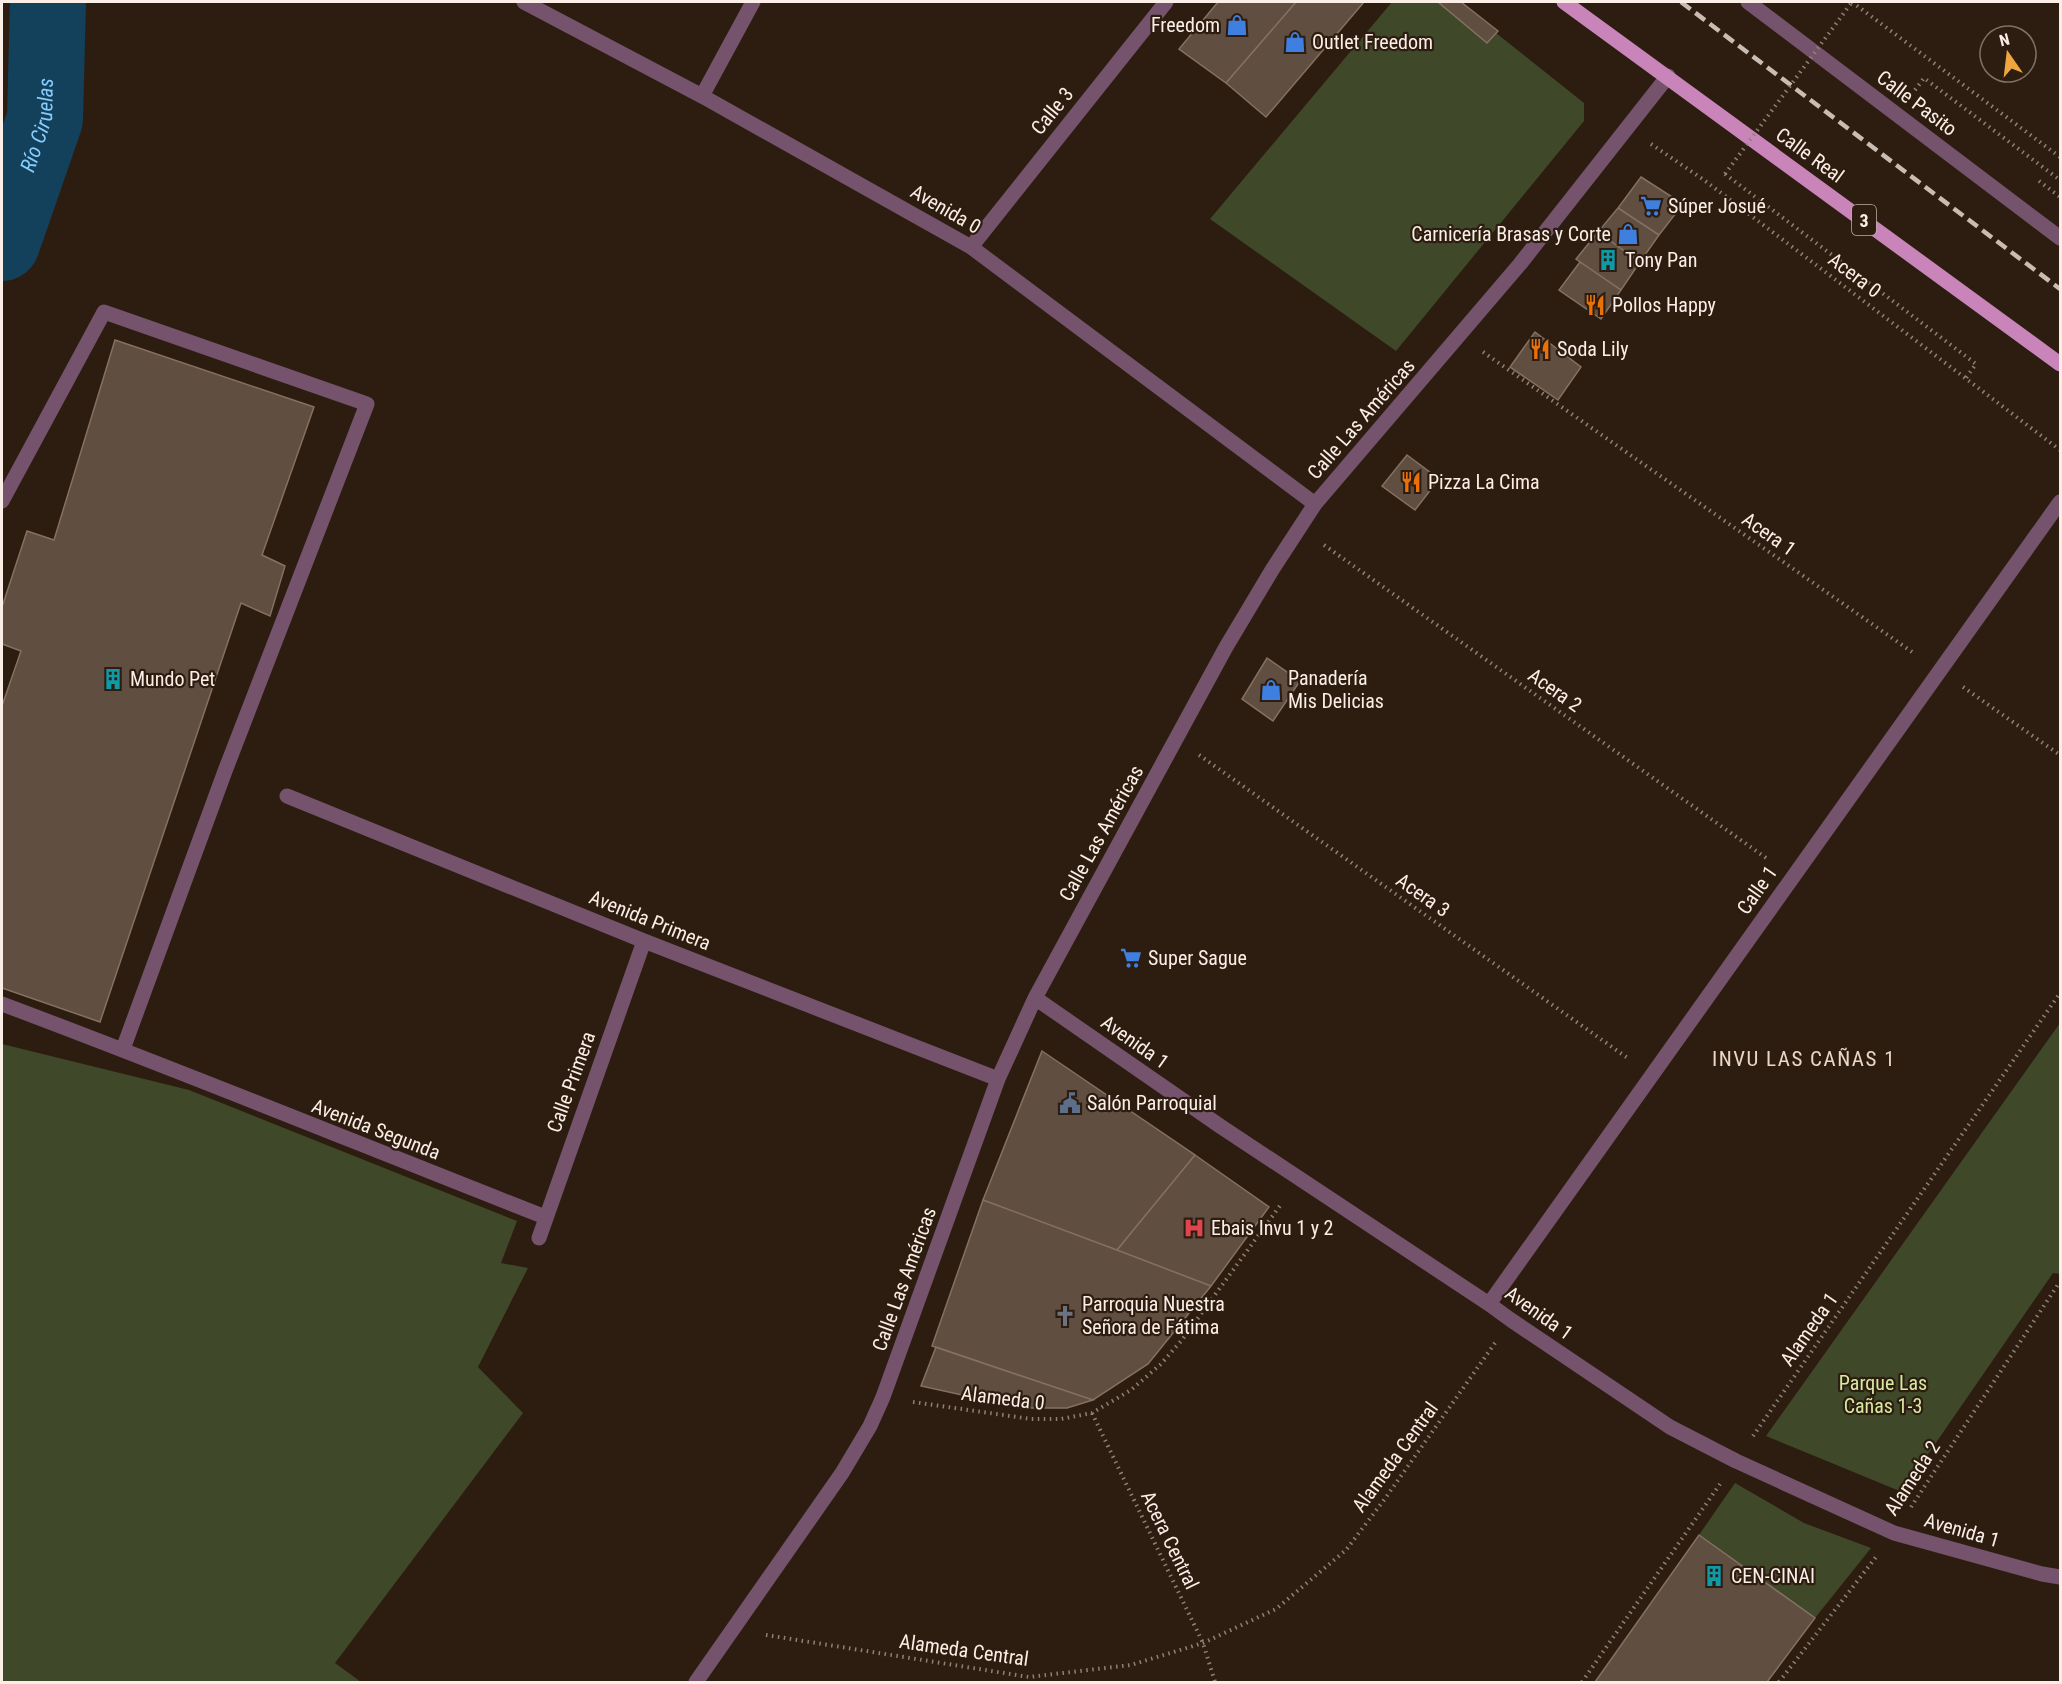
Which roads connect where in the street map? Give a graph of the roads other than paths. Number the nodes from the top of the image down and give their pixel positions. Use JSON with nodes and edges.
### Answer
{"nodes":[{"id":1,"x":524,"y":2,"type":"edge"},
{"id":2,"x":753,"y":2,"type":"edge"},
{"id":3,"x":1166,"y":2,"type":"edge"},
{"id":4,"x":1564,"y":2,"type":"edge"},
{"id":5,"x":1748,"y":2,"type":"edge"},
{"id":6,"x":1668,"y":76,"type":"junction"},
{"id":7,"x":702,"y":96,"type":"junction"},
{"id":8,"x":2061,"y":238,"type":"edge"},
{"id":9,"x":971,"y":247,"type":"junction"},
{"id":10,"x":2061,"y":364,"type":"edge"},
{"id":11,"x":2,"y":501,"type":"edge"},
{"id":12,"x":2061,"y":502,"type":"edge"},
{"id":13,"x":1315,"y":504,"type":"junction"},
{"id":14,"x":287,"y":796,"type":"dead end"},
{"id":15,"x":644,"y":940,"type":"junction"},
{"id":16,"x":1035,"y":998,"type":"junction"},
{"id":17,"x":2,"y":1004,"type":"edge"},
{"id":18,"x":123,"y":1049,"type":"junction"},
{"id":19,"x":998,"y":1079,"type":"junction"},
{"id":20,"x":545,"y":1218,"type":"junction"},
{"id":21,"x":539,"y":1238,"type":"dead end"},
{"id":22,"x":1489,"y":1304,"type":"junction"},
{"id":23,"x":2061,"y":1577,"type":"edge"},
{"id":24,"x":696,"y":1683,"type":"edge"}],
"edges":[{"from":1,"to":7,"type":"street","name":"Avenida 0"},
{"from":2,"to":7,"type":"street"},
{"from":3,"to":9,"type":"street","name":"Calle 3"},
{"from":4,"to":6,"type":"main road","name":"Calle Real","number":"3"},
{"from":5,"to":8,"type":"street","name":"Calle Pasito"},
{"from":6,"to":10,"type":"main road","name":"Calle Real","number":"3"},
{"from":6,"to":13,"type":"street","name":"Calle Las Américas"},
{"from":7,"to":9,"type":"street","name":"Avenida 0"},
{"from":9,"to":13,"type":"street","name":"Avenida 0"},
{"from":11,"to":18,"type":"street"},
{"from":12,"to":22,"type":"street","name":"Calle 1"},
{"from":13,"to":16,"type":"street","name":"Calle Las Américas"},
{"from":14,"to":15,"type":"street","name":"Avenida Primera"},
{"from":15,"to":19,"type":"street","name":"Avenida Primera"},
{"from":15,"to":20,"type":"street","name":"Calle Primera"},
{"from":16,"to":19,"type":"street","name":"Calle Las Américas"},
{"from":16,"to":22,"type":"street","name":"Avenida 1"},
{"from":17,"to":18,"type":"street","name":"Avenida Segunda"},
{"from":18,"to":20,"type":"street","name":"Avenida Segunda"},
{"from":19,"to":24,"type":"street","name":"Calle Las Américas"},
{"from":20,"to":21,"type":"street","name":"Calle Primera"},
{"from":22,"to":23,"type":"street","name":"Avenida 1"}]}
